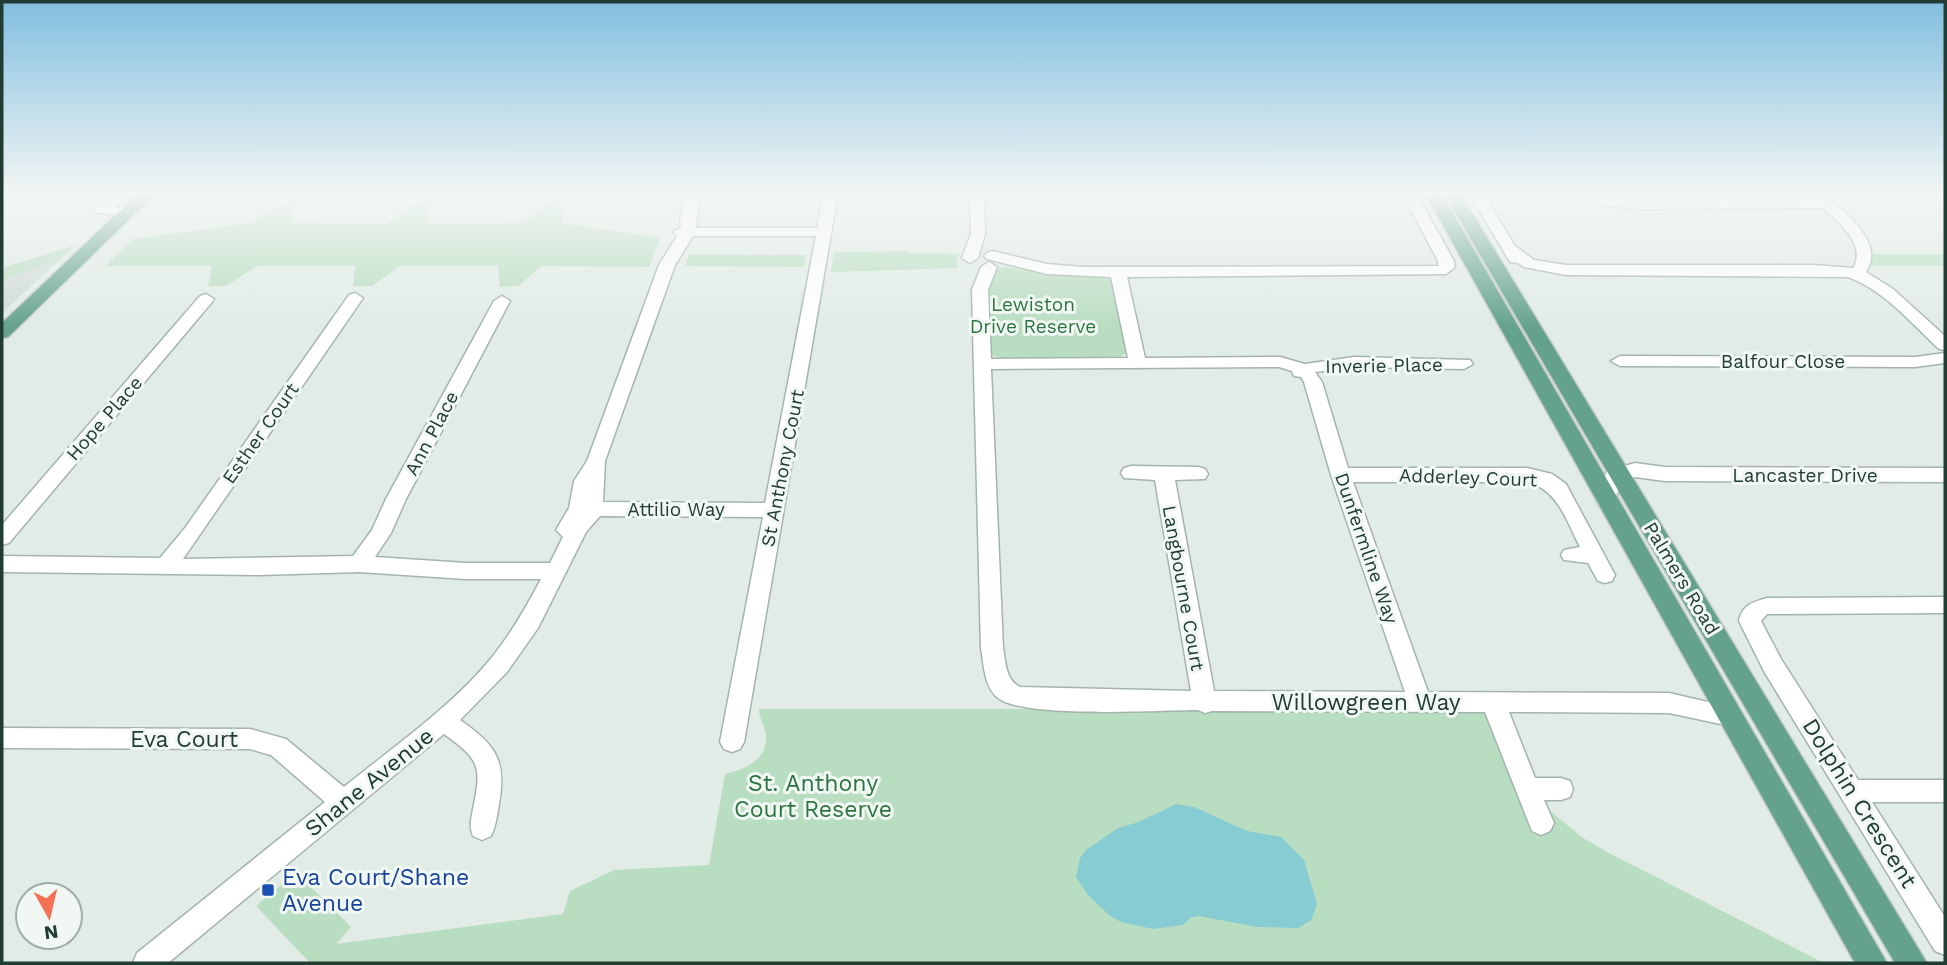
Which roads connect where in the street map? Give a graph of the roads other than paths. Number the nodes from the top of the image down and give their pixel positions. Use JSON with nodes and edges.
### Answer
{"nodes":[{"id":1,"x":101,"y":238,"type":"edge"},
{"id":2,"x":682,"y":238,"type":"edge"},
{"id":3,"x":823,"y":238,"type":"edge"},
{"id":4,"x":977,"y":238,"type":"edge"},
{"id":5,"x":980,"y":238,"type":"edge"},
{"id":6,"x":1434,"y":238,"type":"edge"},
{"id":7,"x":1461,"y":238,"type":"edge"},
{"id":8,"x":1477,"y":238,"type":"edge"},
{"id":9,"x":1504,"y":238,"type":"edge"},
{"id":10,"x":1857,"y":238,"type":"edge"},
{"id":11,"x":991,"y":261,"type":"junction"},
{"id":12,"x":970,"y":262,"type":"junction"},
{"id":13,"x":1445,"y":269,"type":"joint"},
{"id":14,"x":1118,"y":272,"type":"junction"},
{"id":15,"x":1859,"y":272,"type":"junction"},
{"id":16,"x":980,"y":290,"type":"junction"},
{"id":17,"x":206,"y":299,"type":"dead end"},
{"id":18,"x":355,"y":299,"type":"dead end"},
{"id":19,"x":502,"y":301,"type":"dead end"},
{"id":20,"x":1924,"y":329,"type":"junction"},
{"id":21,"x":2,"y":333,"type":"edge"},
{"id":22,"x":1945,"y":345,"type":"edge"},
{"id":23,"x":1945,"y":352,"type":"edge"},
{"id":24,"x":1945,"y":358,"type":"edge"},
{"id":25,"x":1620,"y":361,"type":"dead end"},
{"id":26,"x":1136,"y":362,"type":"junction"},
{"id":27,"x":982,"y":364,"type":"junction"},
{"id":28,"x":1466,"y":364,"type":"dead end"},
{"id":29,"x":1302,"y":371,"type":"junction"},
{"id":30,"x":1130,"y":473,"type":"dead end"},
{"id":31,"x":1164,"y":474,"type":"junction"},
{"id":32,"x":1198,"y":474,"type":"dead end"},
{"id":33,"x":1341,"y":475,"type":"junction"},
{"id":34,"x":1945,"y":475,"type":"edge"},
{"id":35,"x":1618,"y":487,"type":"junction"},
{"id":36,"x":586,"y":508,"type":"junction"},
{"id":37,"x":773,"y":510,"type":"junction"},
{"id":38,"x":2,"y":538,"type":"edge"},
{"id":39,"x":1571,"y":555,"type":"dead end"},
{"id":40,"x":1594,"y":555,"type":"junction"},
{"id":41,"x":361,"y":561,"type":"junction"},
{"id":42,"x":6,"y":563,"type":"edge"},
{"id":43,"x":167,"y":564,"type":"junction"},
{"id":44,"x":1605,"y":575,"type":"dead end"},
{"id":45,"x":551,"y":582,"type":"junction"},
{"id":46,"x":1945,"y":605,"type":"edge"},
{"id":47,"x":1716,"y":692,"type":"junction"},
{"id":48,"x":1420,"y":701,"type":"junction"},
{"id":49,"x":1493,"y":702,"type":"junction"},
{"id":50,"x":1205,"y":703,"type":"junction"},
{"id":51,"x":1669,"y":703,"type":"junction"},
{"id":52,"x":1730,"y":716,"type":"junction"},
{"id":53,"x":443,"y":721,"type":"junction"},
{"id":54,"x":2,"y":738,"type":"edge"},
{"id":55,"x":732,"y":743,"type":"dead end"},
{"id":56,"x":1528,"y":789,"type":"junction"},
{"id":57,"x":1561,"y":789,"type":"dead end"},
{"id":58,"x":1853,"y":791,"type":"junction"},
{"id":59,"x":1945,"y":791,"type":"edge"},
{"id":60,"x":344,"y":803,"type":"junction"},
{"id":61,"x":1541,"y":823,"type":"dead end"},
{"id":62,"x":482,"y":828,"type":"dead end"},
{"id":63,"x":1945,"y":941,"type":"edge"},
{"id":64,"x":148,"y":963,"type":"edge"},
{"id":65,"x":1872,"y":963,"type":"edge"},
{"id":66,"x":1912,"y":963,"type":"edge"}],
"edges":[{"from":1,"to":21,"type":"main road"},
{"from":2,"to":36,"type":"street"},
{"from":3,"to":37,"type":"street","name":"St Anthony Court"},
{"from":4,"to":12,"type":"street"},
{"from":5,"to":11,"type":"street"},
{"from":6,"to":13,"type":"street"},
{"from":7,"to":35,"type":"main road","name":"Palmers Road"},
{"from":8,"to":35,"type":"main road","name":"Palmers Road"},
{"from":9,"to":15,"type":"street"},
{"from":10,"to":15,"type":"street"},
{"from":11,"to":12,"type":"street"},
{"from":11,"to":14,"type":"street"},
{"from":11,"to":16,"type":"street","name":"Willowgreen Way"},
{"from":12,"to":16,"type":"street","name":"Willowgreen Way"},
{"from":13,"to":14,"type":"street"},
{"from":14,"to":26,"type":"street"},
{"from":15,"to":20,"type":"street"},
{"from":16,"to":27,"type":"street","name":"Willowgreen Way"},
{"from":17,"to":38,"type":"street","name":"Hope Place"},
{"from":18,"to":43,"type":"street","name":"Esther Court"},
{"from":19,"to":41,"type":"street","name":"Ann Place"},
{"from":20,"to":22,"type":"street"},
{"from":20,"to":23,"type":"street"},
{"from":24,"to":25,"type":"street","name":"Balfour Close"},
{"from":26,"to":27,"type":"street"},
{"from":26,"to":29,"type":"street"},
{"from":27,"to":50,"type":"street","name":"Willowgreen Way"},
{"from":28,"to":29,"type":"street","name":"Inverie Place"},
{"from":29,"to":33,"type":"street","name":"Dunfermline Way"},
{"from":30,"to":31,"type":"street"},
{"from":31,"to":32,"type":"street"},
{"from":31,"to":50,"type":"street","name":"Langbourne Court"},
{"from":33,"to":40,"type":"street","name":"Adderley Court"},
{"from":33,"to":48,"type":"street","name":"Dunfermline Way"},
{"from":34,"to":35,"type":"street","name":"Lancaster Drive"},
{"from":35,"to":47,"type":"main road","name":"Palmers Road"},
{"from":35,"to":66,"type":"main road","name":"Palmers Road"},
{"from":36,"to":37,"type":"street","name":"Attilio Way"},
{"from":36,"to":45,"type":"street","name":"Shane Avenue"},
{"from":37,"to":55,"type":"street","name":"St Anthony Court"},
{"from":39,"to":40,"type":"street"},
{"from":40,"to":44,"type":"street","name":"Adderley Court"},
{"from":41,"to":43,"type":"street"},
{"from":41,"to":45,"type":"street"},
{"from":42,"to":43,"type":"street"},
{"from":45,"to":53,"type":"street","name":"Shane Avenue"},
{"from":46,"to":58,"type":"street","name":"Dolphin Crescent"},
{"from":47,"to":51,"type":"street","name":"Willowgreen Way"},
{"from":47,"to":52,"type":"main road","name":"Palmers Road"},
{"from":48,"to":49,"type":"street","name":"Willowgreen Way"},
{"from":48,"to":50,"type":"street","name":"Willowgreen Way"},
{"from":49,"to":51,"type":"street","name":"Willowgreen Way"},
{"from":49,"to":56,"type":"street"},
{"from":51,"to":52,"type":"street","name":"Willowgreen Way"},
{"from":52,"to":65,"type":"main road","name":"Palmers Road"},
{"from":53,"to":60,"type":"street","name":"Shane Avenue"},
{"from":53,"to":62,"type":"street"},
{"from":54,"to":60,"type":"street","name":"Eva Court"},
{"from":56,"to":57,"type":"street"},
{"from":56,"to":61,"type":"street"},
{"from":58,"to":59,"type":"street"},
{"from":58,"to":63,"type":"street","name":"Dolphin Crescent"},
{"from":60,"to":64,"type":"street","name":"Shane Avenue"}]}
